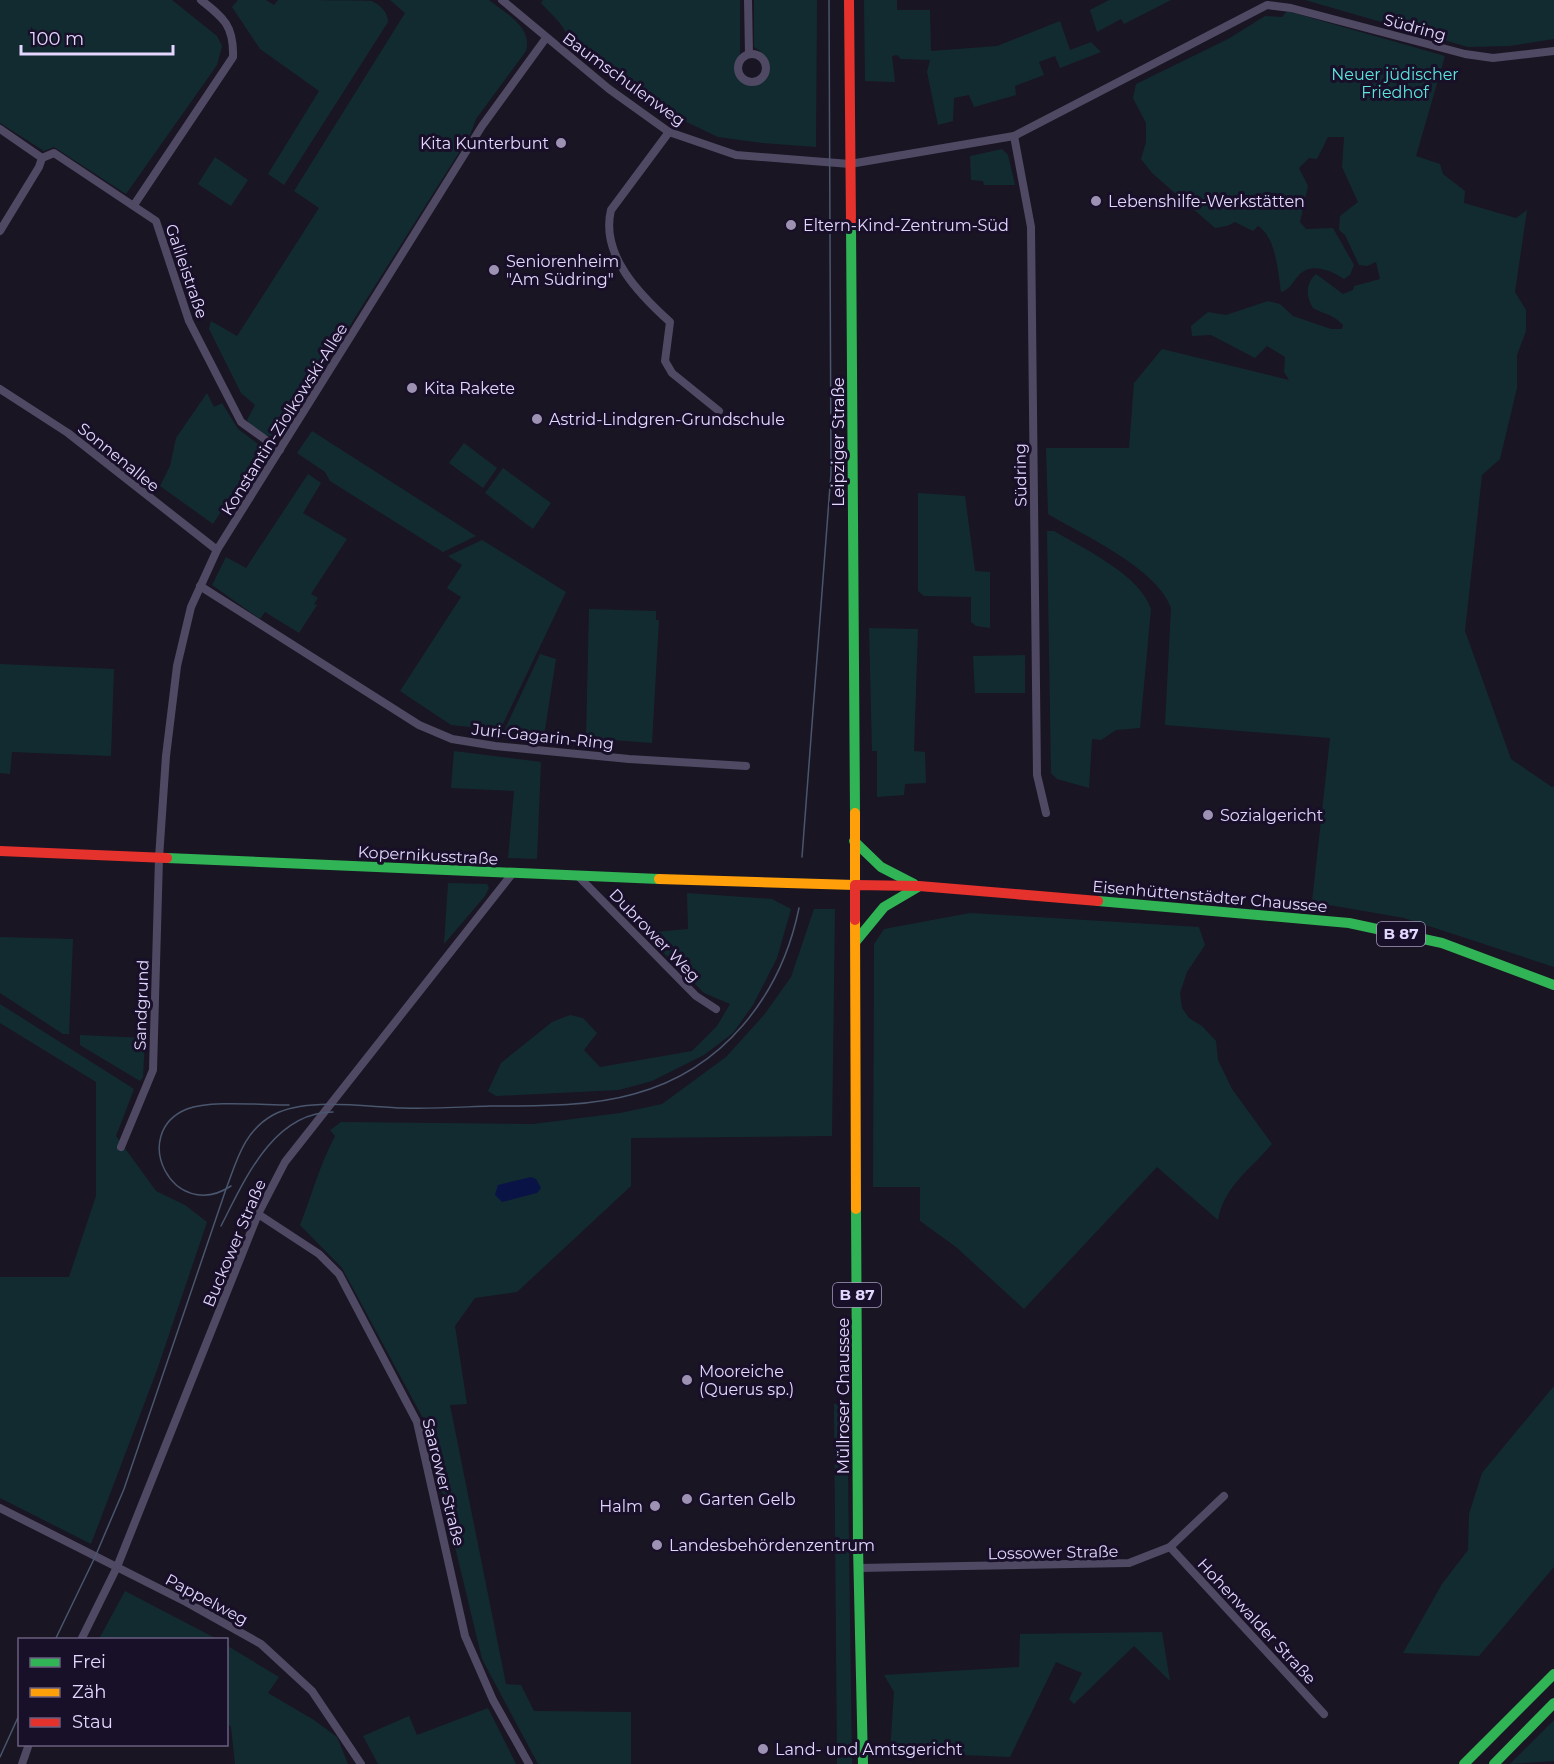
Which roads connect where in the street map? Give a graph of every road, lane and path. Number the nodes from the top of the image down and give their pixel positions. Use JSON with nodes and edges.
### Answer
{"nodes":[{"id":1,"x":201,"y":0,"type":"edge"},
{"id":2,"x":502,"y":0,"type":"edge"},
{"id":3,"x":748,"y":0,"type":"edge"},
{"id":4,"x":849,"y":0,"type":"edge"},
{"id":5,"x":1264,"y":3,"type":"edge"},
{"id":6,"x":546,"y":38,"type":"junction"},
{"id":7,"x":1554,"y":51,"type":"edge"},
{"id":8,"x":749,"y":54,"type":"dead end"},
{"id":9,"x":0,"y":129,"type":"edge"},
{"id":10,"x":669,"y":132,"type":"junction"},
{"id":11,"x":1014,"y":136,"type":"junction"},
{"id":12,"x":42,"y":158,"type":"junction"},
{"id":13,"x":850,"y":164,"type":"junction"},
{"id":14,"x":134,"y":205,"type":"junction"},
{"id":15,"x":0,"y":231,"type":"edge"},
{"id":16,"x":0,"y":389,"type":"edge"},
{"id":17,"x":719,"y":411,"type":"dead end"},
{"id":18,"x":280,"y":450,"type":"junction"},
{"id":19,"x":217,"y":550,"type":"junction"},
{"id":20,"x":200,"y":586,"type":"junction"},
{"id":21,"x":746,"y":766,"type":"dead end"},
{"id":22,"x":1046,"y":813,"type":"dead end"},
{"id":23,"x":854,"y":841,"type":"junction"},
{"id":24,"x":0,"y":851,"type":"edge"},
{"id":25,"x":159,"y":858,"type":"junction"},
{"id":26,"x":512,"y":874,"type":"junction"},
{"id":27,"x":578,"y":876,"type":"junction"},
{"id":28,"x":855,"y":885,"type":"junction"},
{"id":29,"x":919,"y":886,"type":"junction"},
{"id":30,"x":856,"y":941,"type":"junction"},
{"id":31,"x":1554,"y":985,"type":"edge"},
{"id":32,"x":716,"y":1009,"type":"dead end"},
{"id":33,"x":121,"y":1147,"type":"dead end"},
{"id":34,"x":258,"y":1214,"type":"junction"},
{"id":35,"x":1224,"y":1496,"type":"dead end"},
{"id":36,"x":0,"y":1508,"type":"edge"},
{"id":37,"x":1170,"y":1547,"type":"junction"},
{"id":38,"x":117,"y":1568,"type":"junction"},
{"id":39,"x":859,"y":1568,"type":"junction"},
{"id":40,"x":82,"y":1638,"type":"edge"},
{"id":41,"x":1554,"y":1669,"type":"edge"},
{"id":42,"x":1554,"y":1674,"type":"edge"},
{"id":43,"x":1526,"y":1702,"type":"junction"},
{"id":44,"x":1554,"y":1703,"type":"edge"},
{"id":45,"x":1324,"y":1714,"type":"dead end"},
{"id":46,"x":28,"y":1746,"type":"edge"},
{"id":47,"x":22,"y":1764,"type":"edge"},
{"id":48,"x":361,"y":1764,"type":"edge"},
{"id":49,"x":529,"y":1764,"type":"edge"},
{"id":50,"x":863,"y":1764,"type":"edge"},
{"id":51,"x":1464,"y":1764,"type":"edge"},
{"id":52,"x":1494,"y":1764,"type":"edge"}],
"edges":[{"from":1,"to":14,"type":"street"},
{"from":2,"to":6,"type":"street","name":"Baumschulenweg"},
{"from":3,"to":8,"type":"street"},
{"from":4,"to":13,"type":"main road","name":"Leipziger Straße"},
{"from":5,"to":7,"type":"street","name":"Südring"},
{"from":5,"to":11,"type":"street","name":"Südring"},
{"from":6,"to":10,"type":"street","name":"Baumschulenweg"},
{"from":6,"to":18,"type":"street","name":"Konstantin-Ziolkowski-Allee"},
{"from":9,"to":12,"type":"street","name":"Galileistraße"},
{"from":10,"to":13,"type":"street","name":"Baumschulenweg"},
{"from":10,"to":17,"type":"street"},
{"from":11,"to":13,"type":"street","name":"Südring"},
{"from":11,"to":22,"type":"street","name":"Südring"},
{"from":12,"to":14,"type":"street","name":"Galileistraße"},
{"from":12,"to":15,"type":"street"},
{"from":13,"to":23,"type":"main road","name":"Leipziger Straße"},
{"from":14,"to":18,"type":"street","name":"Galileistraße"},
{"from":16,"to":19,"type":"street","name":"Sonnenallee"},
{"from":18,"to":19,"type":"street","name":"Konstantin-Ziolkowski-Allee"},
{"from":19,"to":20,"type":"street","name":"Konstantin-Ziolkowski-Allee"},
{"from":20,"to":21,"type":"street","name":"Juri-Gagarin-Ring"},
{"from":20,"to":25,"type":"street","name":"Konstantin-Ziolkowski-Allee"},
{"from":23,"to":28,"type":"main road","name":"Leipziger Straße"},
{"from":23,"to":29,"type":"main road"},
{"from":24,"to":25,"type":"main road","name":"Kopernikusstraße"},
{"from":25,"to":26,"type":"main road","name":"Kopernikusstraße"},
{"from":25,"to":33,"type":"street","name":"Sandgrund"},
{"from":26,"to":27,"type":"main road","name":"Kopernikusstraße"},
{"from":26,"to":34,"type":"street","name":"Buckower Straße"},
{"from":27,"to":28,"type":"main road","name":"Kopernikusstraße"},
{"from":27,"to":32,"type":"street","name":"Dubrower Weg"},
{"from":28,"to":29,"type":"main road","name":"Eisenhüttenstädter Chaussee","number":"B 87"},
{"from":28,"to":30,"type":"main road","name":"Müllroser Chaussee","number":"B 87"},
{"from":29,"to":30,"type":"main road"},
{"from":29,"to":31,"type":"main road","name":"Eisenhüttenstädter Chaussee","number":"B 87"},
{"from":30,"to":39,"type":"main road","name":"Müllroser Chaussee","number":"B 87"},
{"from":34,"to":38,"type":"street","name":"Buckower Straße"},
{"from":34,"to":49,"type":"street","name":"Saarower Straße"},
{"from":35,"to":37,"type":"street","name":"Lossower Straße"},
{"from":36,"to":38,"type":"street","name":"Pappelweg"},
{"from":37,"to":39,"type":"street","name":"Lossower Straße"},
{"from":37,"to":45,"type":"street","name":"Hohenwalder Straße"},
{"from":38,"to":40,"type":"street","name":"Buckower Straße"},
{"from":38,"to":48,"type":"street","name":"Pappelweg"},
{"from":39,"to":50,"type":"main road","name":"Müllroser Chaussee","number":"B 87"},
{"from":41,"to":43,"type":"main road"},
{"from":42,"to":43,"type":"main road"},
{"from":43,"to":51,"type":"main road"},
{"from":44,"to":52,"type":"main road"},
{"from":46,"to":47,"type":"street"}]}
